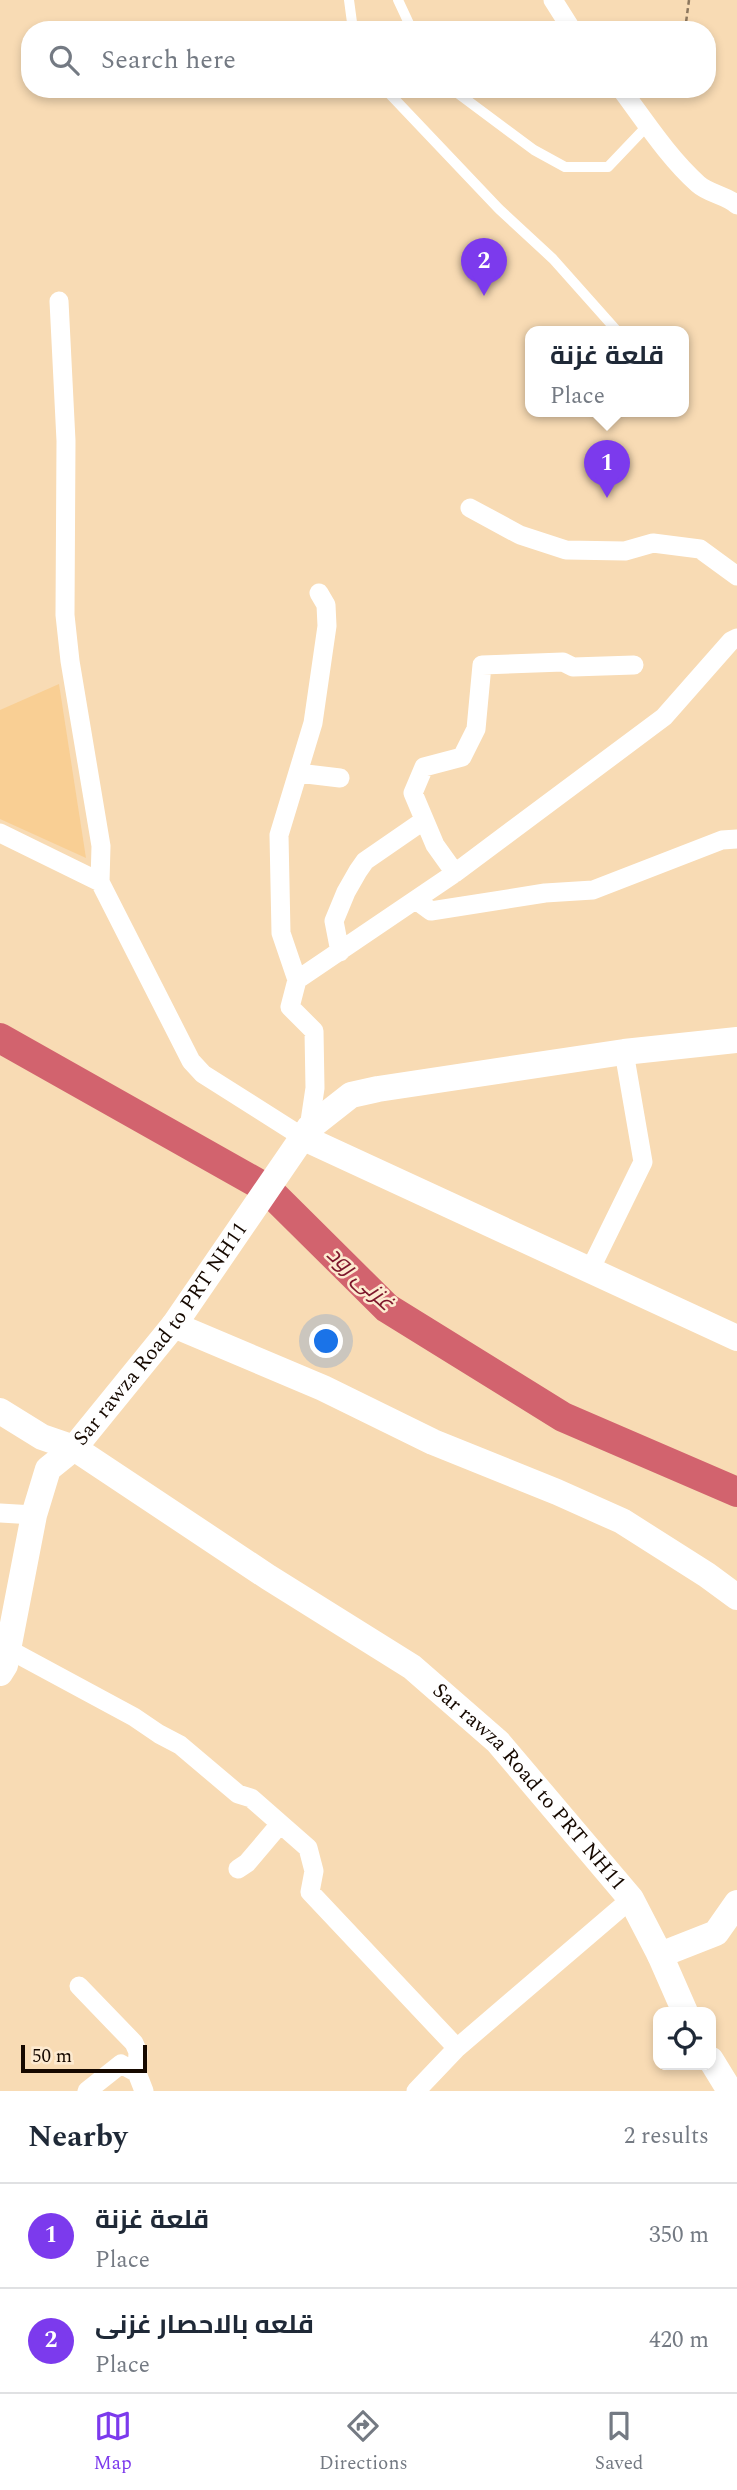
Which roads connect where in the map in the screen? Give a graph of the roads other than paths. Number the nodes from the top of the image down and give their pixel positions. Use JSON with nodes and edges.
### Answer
{"nodes":[{"id":1,"x":349,"y":0,"type":"edge"},
{"id":2,"x":398,"y":0,"type":"edge"},
{"id":3,"x":553,"y":0,"type":"edge"},
{"id":4,"x":352,"y":21,"type":"edge"},
{"id":5,"x":408,"y":21,"type":"edge"},
{"id":6,"x":566,"y":21,"type":"edge"},
{"id":7,"x":394,"y":98,"type":"edge"},
{"id":8,"x":464,"y":98,"type":"edge"},
{"id":9,"x":628,"y":98,"type":"edge"},
{"id":10,"x":648,"y":125,"type":"junction"},
{"id":11,"x":737,"y":205,"type":"edge"},
{"id":12,"x":59,"y":301,"type":"dead end"},
{"id":13,"x":613,"y":326,"type":"edge"},
{"id":14,"x":470,"y":508,"type":"dead end"},
{"id":15,"x":737,"y":576,"type":"edge"},
{"id":16,"x":319,"y":593,"type":"dead end"},
{"id":17,"x":737,"y":618,"type":"edge"},
{"id":18,"x":734,"y":639,"type":"edge"},
{"id":19,"x":634,"y":665,"type":"dead end"},
{"id":20,"x":298,"y":773,"type":"junction"},
{"id":21,"x":340,"y":778,"type":"dead end"},
{"id":22,"x":423,"y":821,"type":"junction"},
{"id":23,"x":0,"y":833,"type":"edge"},
{"id":24,"x":737,"y":839,"type":"edge"},
{"id":25,"x":456,"y":873,"type":"junction"},
{"id":26,"x":100,"y":882,"type":"junction"},
{"id":27,"x":416,"y":900,"type":"junction"},
{"id":28,"x":340,"y":952,"type":"junction"},
{"id":29,"x":297,"y":980,"type":"junction"},
{"id":30,"x":737,"y":1040,"type":"edge"},
{"id":31,"x":624,"y":1052,"type":"junction"},
{"id":32,"x":303,"y":1139,"type":"junction"},
{"id":33,"x":590,"y":1270,"type":"junction"},
{"id":34,"x":174,"y":1325,"type":"junction"},
{"id":35,"x":737,"y":1338,"type":"edge"},
{"id":36,"x":0,"y":1411,"type":"edge"},
{"id":37,"x":74,"y":1448,"type":"junction"},
{"id":38,"x":0,"y":1513,"type":"edge"},
{"id":39,"x":34,"y":1515,"type":"junction"},
{"id":40,"x":737,"y":1597,"type":"edge"},
{"id":41,"x":4,"y":1661,"type":"edge"},
{"id":42,"x":280,"y":1824,"type":"junction"},
{"id":43,"x":238,"y":1869,"type":"dead end"},
{"id":44,"x":631,"y":1899,"type":"junction"},
{"id":45,"x":737,"y":1903,"type":"edge"},
{"id":46,"x":660,"y":1955,"type":"junction"},
{"id":47,"x":79,"y":1986,"type":"dead end"},
{"id":48,"x":683,"y":2007,"type":"edge"},
{"id":49,"x":457,"y":2048,"type":"junction"},
{"id":50,"x":716,"y":2068,"type":"edge"},
{"id":51,"x":141,"y":2082,"type":"edge"},
{"id":52,"x":87,"y":2091,"type":"edge"},
{"id":53,"x":416,"y":2091,"type":"edge"},
{"id":54,"x":730,"y":2091,"type":"edge"}],
"edges":[{"from":1,"to":4,"type":"lane"},
{"from":2,"to":5,"type":"lane"},
{"from":3,"to":6,"type":"street"},
{"from":7,"to":13,"type":"lane"},
{"from":8,"to":10,"type":"lane"},
{"from":9,"to":10,"type":"street"},
{"from":10,"to":11,"type":"street"},
{"from":12,"to":26,"type":"street"},
{"from":14,"to":15,"type":"street"},
{"from":16,"to":20,"type":"street"},
{"from":17,"to":18,"type":"street"},
{"from":18,"to":25,"type":"street"},
{"from":19,"to":22,"type":"street"},
{"from":20,"to":21,"type":"street"},
{"from":20,"to":29,"type":"street"},
{"from":22,"to":25,"type":"street"},
{"from":22,"to":28,"type":"street"},
{"from":23,"to":26,"type":"street"},
{"from":24,"to":27,"type":"street"},
{"from":25,"to":27,"type":"street"},
{"from":26,"to":32,"type":"street"},
{"from":27,"to":28,"type":"street"},
{"from":28,"to":29,"type":"street"},
{"from":29,"to":32,"type":"street"},
{"from":30,"to":31,"type":"street","name":"Sar rawza Road to PRT NH11"},
{"from":31,"to":32,"type":"street","name":"Sar rawza Road to PRT NH11"},
{"from":31,"to":33,"type":"street"},
{"from":32,"to":33,"type":"street"},
{"from":32,"to":34,"type":"street","name":"Sar rawza Road to PRT NH11"},
{"from":33,"to":35,"type":"street"},
{"from":34,"to":37,"type":"street","name":"Sar rawza Road to PRT NH11"},
{"from":34,"to":40,"type":"street"},
{"from":36,"to":37,"type":"street"},
{"from":37,"to":39,"type":"street"},
{"from":37,"to":44,"type":"street","name":"Sar rawza Road to PRT NH11"},
{"from":38,"to":39,"type":"street"},
{"from":39,"to":41,"type":"street"},
{"from":41,"to":42,"type":"street"},
{"from":42,"to":43,"type":"street"},
{"from":42,"to":49,"type":"street"},
{"from":44,"to":46,"type":"street","name":"Sar rawza Road to PRT NH11"},
{"from":44,"to":49,"type":"street"},
{"from":45,"to":46,"type":"street"},
{"from":46,"to":48,"type":"street","name":"Sar rawza Road to PRT NH11"},
{"from":47,"to":51,"type":"street"},
{"from":49,"to":53,"type":"street"},
{"from":50,"to":54,"type":"street"},
{"from":51,"to":52,"type":"street"}]}
